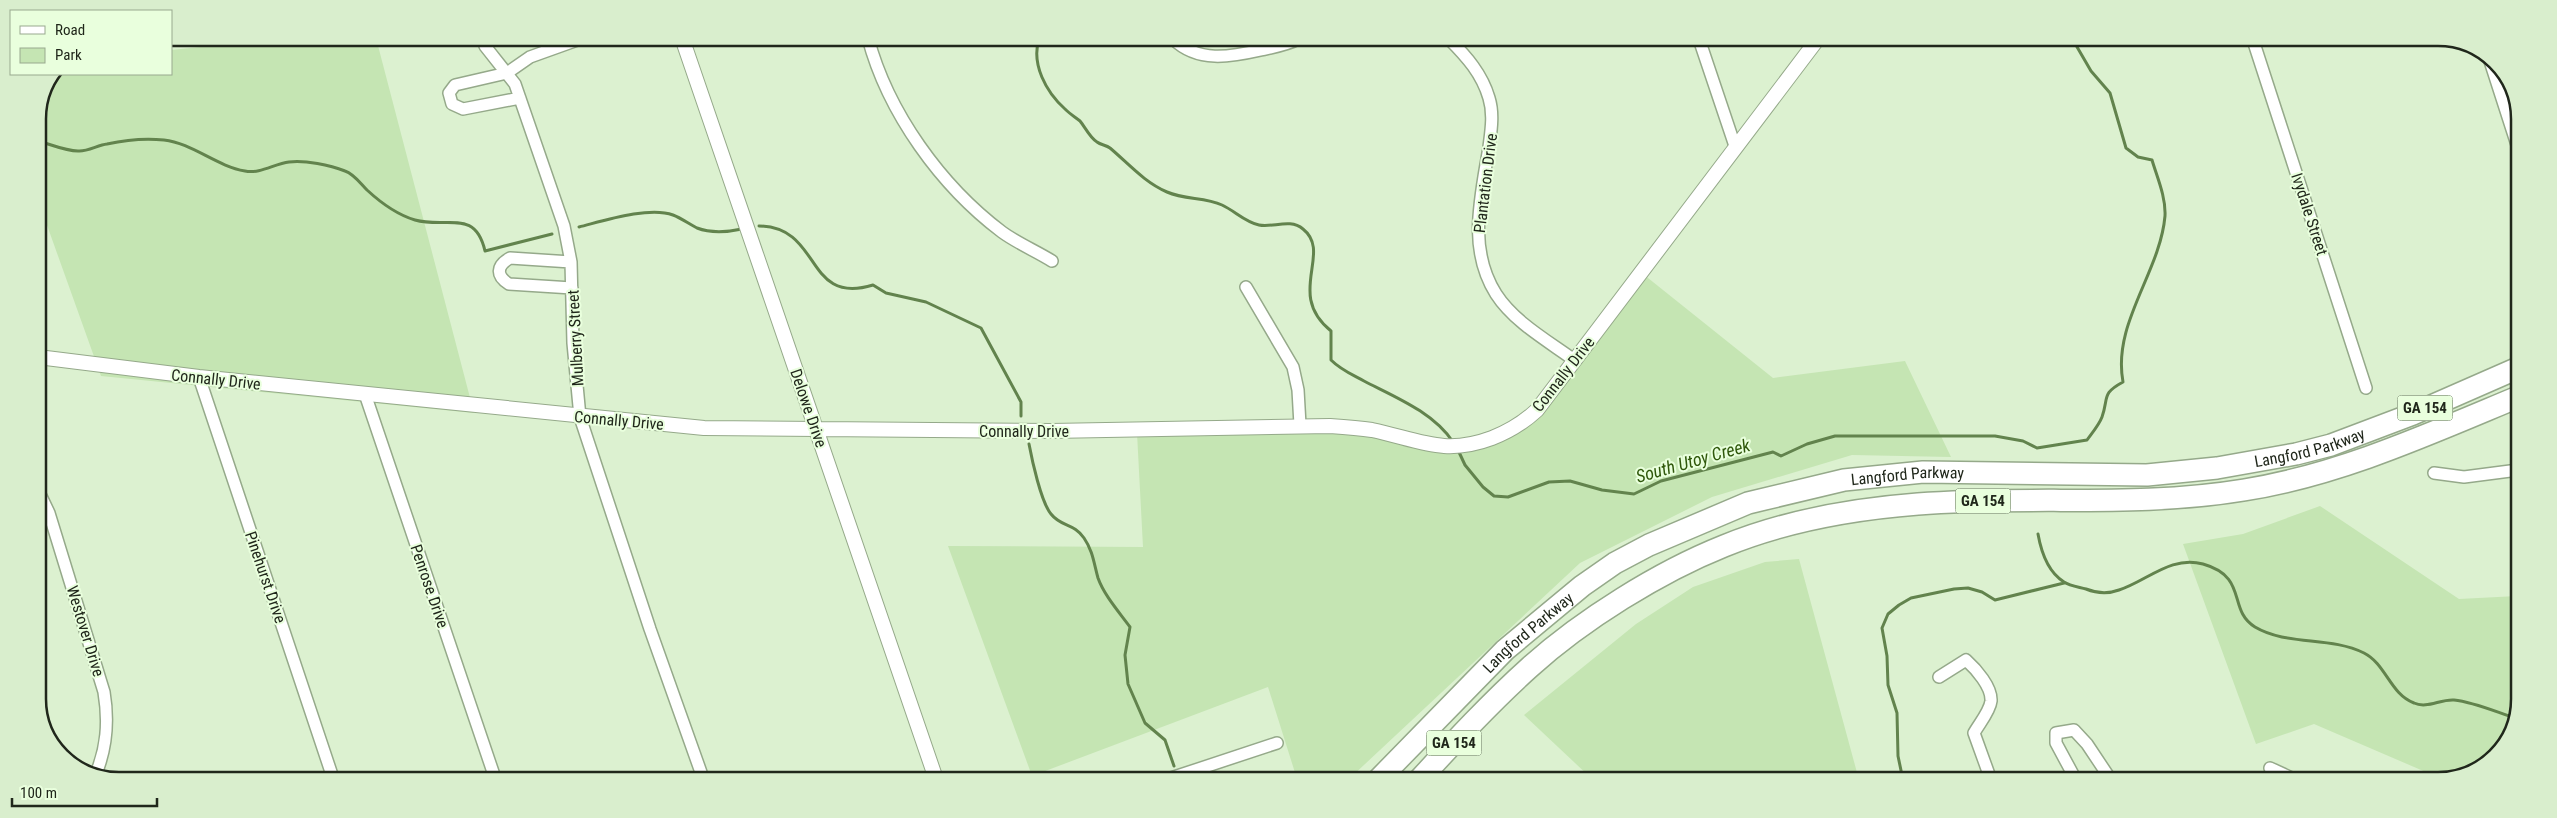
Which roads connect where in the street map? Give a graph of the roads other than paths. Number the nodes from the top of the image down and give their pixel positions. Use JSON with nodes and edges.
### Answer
{"nodes":[{"id":1,"x":485,"y":46,"type":"dead end"},
{"id":2,"x":561,"y":46,"type":"edge"},
{"id":3,"x":685,"y":46,"type":"edge"},
{"id":4,"x":871,"y":46,"type":"edge"},
{"id":5,"x":1183,"y":46,"type":"edge"},
{"id":6,"x":1278,"y":46,"type":"edge"},
{"id":7,"x":1456,"y":46,"type":"edge"},
{"id":8,"x":1701,"y":46,"type":"edge"},
{"id":9,"x":1812,"y":46,"type":"edge"},
{"id":10,"x":2255,"y":46,"type":"edge"},
{"id":11,"x":2494,"y":72,"type":"edge"},
{"id":12,"x":507,"y":73,"type":"junction"},
{"id":13,"x":520,"y":98,"type":"junction"},
{"id":14,"x":2511,"y":126,"type":"edge"},
{"id":15,"x":1735,"y":146,"type":"junction"},
{"id":16,"x":1052,"y":261,"type":"dead end"},
{"id":17,"x":571,"y":262,"type":"junction"},
{"id":18,"x":1246,"y":287,"type":"dead end"},
{"id":19,"x":572,"y":288,"type":"junction"},
{"id":20,"x":46,"y":359,"type":"edge"},
{"id":21,"x":1574,"y":360,"type":"junction"},
{"id":22,"x":2511,"y":371,"type":"edge"},
{"id":23,"x":199,"y":377,"type":"junction"},
{"id":24,"x":2366,"y":388,"type":"dead end"},
{"id":25,"x":365,"y":394,"type":"junction"},
{"id":26,"x":2511,"y":400,"type":"edge"},
{"id":27,"x":580,"y":417,"type":"junction"},
{"id":28,"x":1300,"y":425,"type":"junction"},
{"id":29,"x":817,"y":430,"type":"junction"},
{"id":30,"x":2511,"y":471,"type":"edge"},
{"id":31,"x":2434,"y":473,"type":"dead end"},
{"id":32,"x":46,"y":507,"type":"edge"},
{"id":33,"x":1939,"y":677,"type":"dead end"},
{"id":34,"x":1277,"y":743,"type":"dead end"},
{"id":35,"x":98,"y":768,"type":"edge"},
{"id":36,"x":2270,"y":768,"type":"dead end"},
{"id":37,"x":331,"y":772,"type":"edge"},
{"id":38,"x":493,"y":772,"type":"edge"},
{"id":39,"x":701,"y":772,"type":"edge"},
{"id":40,"x":934,"y":772,"type":"edge"},
{"id":41,"x":1189,"y":772,"type":"edge"},
{"id":42,"x":1386,"y":772,"type":"edge"},
{"id":43,"x":1427,"y":772,"type":"edge"},
{"id":44,"x":1989,"y":772,"type":"edge"},
{"id":45,"x":2072,"y":772,"type":"edge"},
{"id":46,"x":2106,"y":772,"type":"edge"},
{"id":47,"x":2279,"y":772,"type":"edge"}],
"edges":[{"from":1,"to":12,"type":"street","name":"Mulberry Street"},
{"from":2,"to":12,"type":"street"},
{"from":3,"to":29,"type":"street","name":"Delowe Drive"},
{"from":4,"to":16,"type":"street"},
{"from":5,"to":6,"type":"street"},
{"from":7,"to":21,"type":"street","name":"Plantation Drive"},
{"from":8,"to":15,"type":"street"},
{"from":9,"to":15,"type":"street","name":"Connally Drive"},
{"from":10,"to":24,"type":"street","name":"Ivydale Street"},
{"from":11,"to":14,"type":"street"},
{"from":12,"to":13,"type":"street","name":"Mulberry Street"},
{"from":12,"to":13,"type":"street"},
{"from":13,"to":17,"type":"street","name":"Mulberry Street"},
{"from":15,"to":21,"type":"street","name":"Connally Drive"},
{"from":17,"to":19,"type":"street","name":"Mulberry Street"},
{"from":17,"to":19,"type":"street"},
{"from":18,"to":28,"type":"street"},
{"from":19,"to":27,"type":"street","name":"Mulberry Street"},
{"from":20,"to":23,"type":"street","name":"Connally Drive"},
{"from":21,"to":28,"type":"street","name":"Connally Drive"},
{"from":22,"to":42,"type":"highway","name":"Langford Parkway","number":"GA 154"},
{"from":23,"to":25,"type":"street","name":"Connally Drive"},
{"from":23,"to":37,"type":"street","name":"Pinehurst Drive"},
{"from":25,"to":27,"type":"street","name":"Connally Drive"},
{"from":25,"to":38,"type":"street","name":"Penrose Drive"},
{"from":26,"to":43,"type":"highway","name":"Langford Parkway","number":"GA 154"},
{"from":27,"to":29,"type":"street","name":"Connally Drive"},
{"from":27,"to":39,"type":"street","name":"Mulberry Street"},
{"from":28,"to":29,"type":"street","name":"Connally Drive"},
{"from":29,"to":40,"type":"street","name":"Delowe Drive"},
{"from":30,"to":31,"type":"street"},
{"from":32,"to":35,"type":"street","name":"Westover Drive"},
{"from":33,"to":44,"type":"street"},
{"from":34,"to":41,"type":"street"},
{"from":36,"to":47,"type":"street"},
{"from":45,"to":46,"type":"street"}]}
